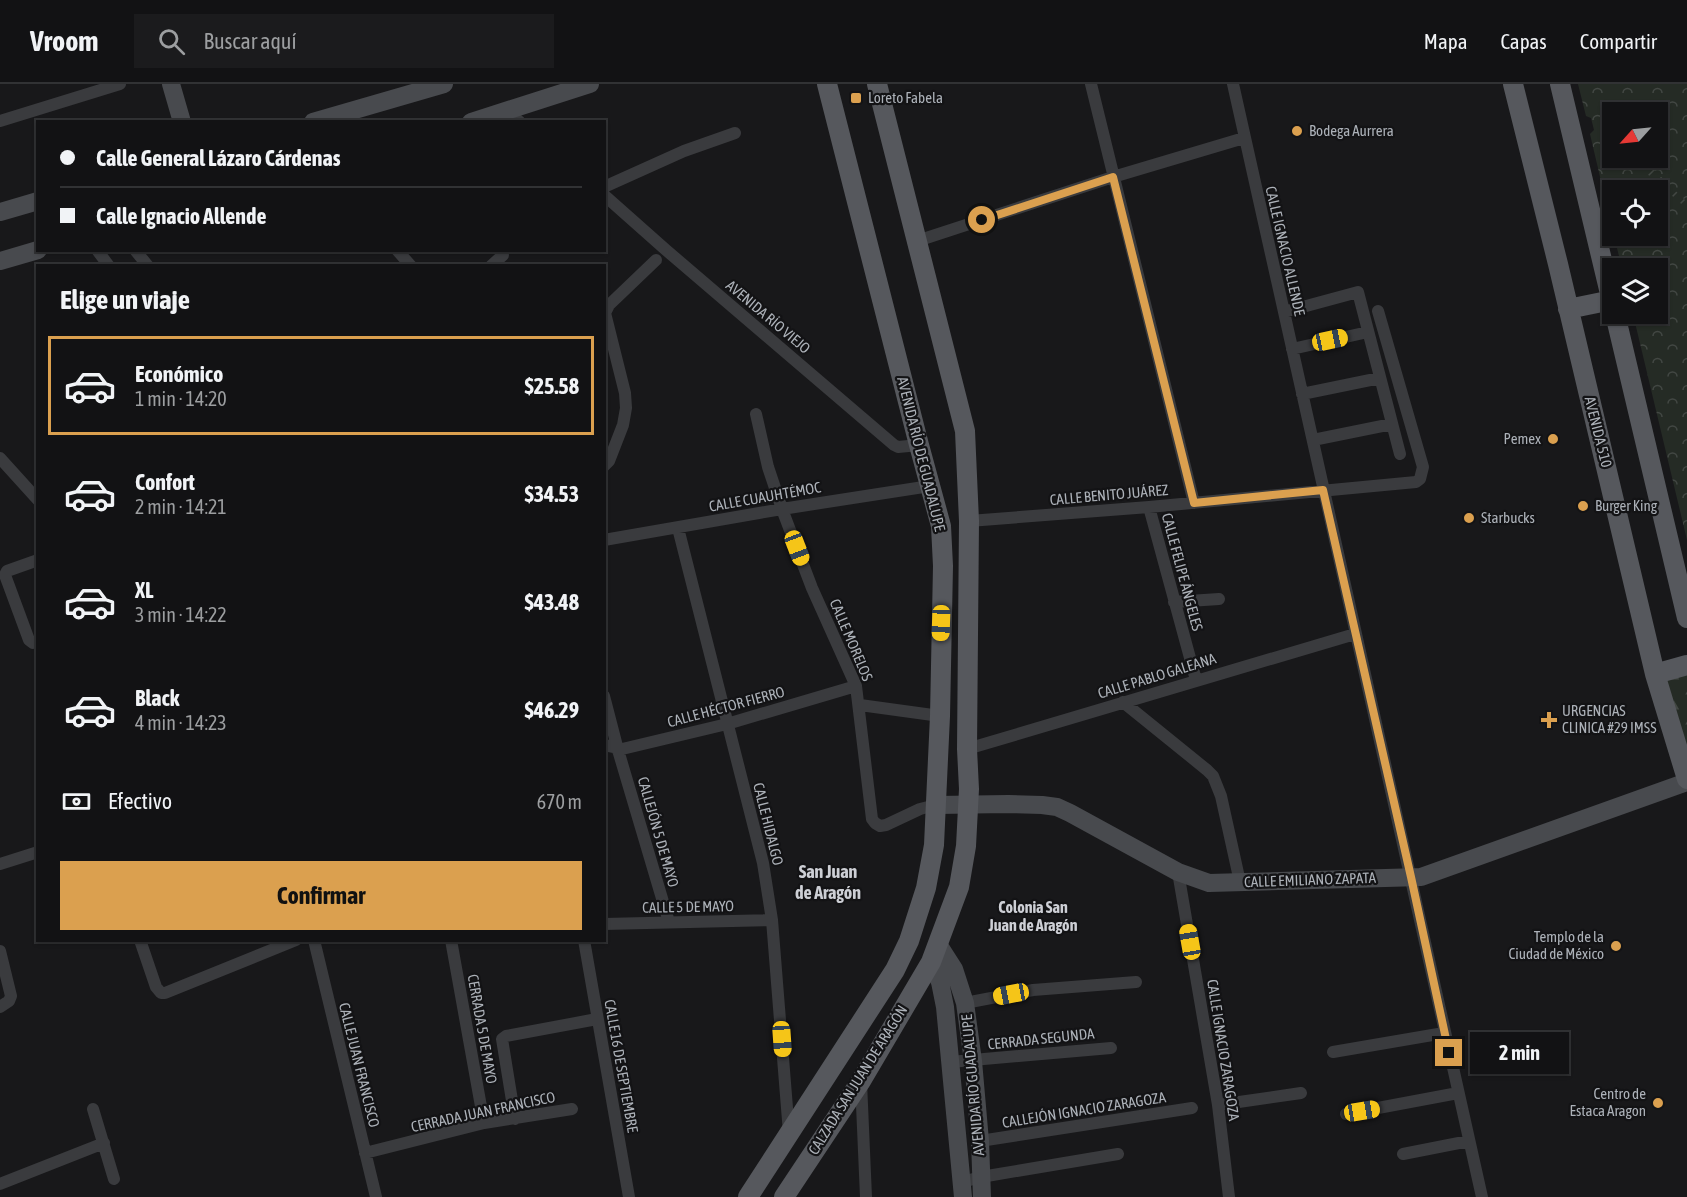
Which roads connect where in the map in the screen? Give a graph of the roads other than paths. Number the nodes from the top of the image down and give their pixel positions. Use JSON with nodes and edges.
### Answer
{"nodes":[{"id":1,"x":120,"y":84,"type":"edge"},
{"id":2,"x":171,"y":84,"type":"edge"},
{"id":3,"x":444,"y":84,"type":"edge"},
{"id":4,"x":590,"y":84,"type":"edge"},
{"id":5,"x":827,"y":84,"type":"edge"},
{"id":6,"x":877,"y":84,"type":"edge"},
{"id":7,"x":1091,"y":84,"type":"edge"},
{"id":8,"x":1233,"y":84,"type":"edge"},
{"id":9,"x":1513,"y":84,"type":"edge"},
{"id":10,"x":1560,"y":84,"type":"edge"},
{"id":11,"x":424,"y":87,"type":"edge"},
{"id":12,"x":513,"y":116,"type":"edge"},
{"id":13,"x":181,"y":120,"type":"edge"},
{"id":14,"x":319,"y":120,"type":"edge"},
{"id":15,"x":485,"y":120,"type":"edge"},
{"id":16,"x":0,"y":121,"type":"edge"},
{"id":17,"x":735,"y":133,"type":"dead end"},
{"id":18,"x":1244,"y":138,"type":"junction"},
{"id":19,"x":1113,"y":177,"type":"junction"},
{"id":20,"x":606,"y":186,"type":"edge"},
{"id":21,"x":606,"y":197,"type":"edge"},
{"id":22,"x":36,"y":202,"type":"edge"},
{"id":23,"x":0,"y":212,"type":"edge"},
{"id":24,"x":917,"y":242,"type":"junction"},
{"id":25,"x":36,"y":251,"type":"edge"},
{"id":26,"x":137,"y":252,"type":"edge"},
{"id":27,"x":503,"y":255,"type":"dead end"},
{"id":28,"x":1602,"y":259,"type":"edge"},
{"id":29,"x":656,"y":260,"type":"dead end"},
{"id":30,"x":0,"y":261,"type":"edge"},
{"id":31,"x":146,"y":264,"type":"edge"},
{"id":32,"x":493,"y":264,"type":"edge"},
{"id":33,"x":1602,"y":303,"type":"edge"},
{"id":34,"x":1568,"y":309,"type":"junction"},
{"id":35,"x":606,"y":311,"type":"edge"},
{"id":36,"x":1378,"y":311,"type":"dead end"},
{"id":37,"x":1284,"y":312,"type":"junction"},
{"id":38,"x":606,"y":317,"type":"edge"},
{"id":39,"x":1617,"y":324,"type":"edge"},
{"id":40,"x":1368,"y":332,"type":"junction"},
{"id":41,"x":1292,"y":349,"type":"junction"},
{"id":42,"x":1380,"y":378,"type":"junction"},
{"id":43,"x":1302,"y":394,"type":"junction"},
{"id":44,"x":756,"y":414,"type":"dead end"},
{"id":45,"x":1392,"y":424,"type":"junction"},
{"id":46,"x":1313,"y":440,"type":"junction"},
{"id":47,"x":919,"y":445,"type":"junction"},
{"id":48,"x":1400,"y":454,"type":"dead end"},
{"id":49,"x":0,"y":458,"type":"edge"},
{"id":50,"x":606,"y":464,"type":"edge"},
{"id":51,"x":930,"y":486,"type":"junction"},
{"id":52,"x":1323,"y":490,"type":"junction"},
{"id":53,"x":36,"y":498,"type":"edge"},
{"id":54,"x":1194,"y":503,"type":"junction"},
{"id":55,"x":1149,"y":507,"type":"junction"},
{"id":56,"x":782,"y":509,"type":"junction"},
{"id":57,"x":969,"y":521,"type":"junction"},
{"id":58,"x":678,"y":528,"type":"junction"},
{"id":59,"x":606,"y":540,"type":"edge"},
{"id":60,"x":36,"y":561,"type":"edge"},
{"id":61,"x":1219,"y":599,"type":"dead end"},
{"id":62,"x":1174,"y":602,"type":"junction"},
{"id":63,"x":1687,"y":618,"type":"edge"},
{"id":64,"x":1355,"y":634,"type":"junction"},
{"id":65,"x":36,"y":642,"type":"edge"},
{"id":66,"x":1687,"y":665,"type":"edge"},
{"id":67,"x":1655,"y":674,"type":"junction"},
{"id":68,"x":1196,"y":680,"type":"junction"},
{"id":69,"x":856,"y":686,"type":"junction"},
{"id":70,"x":1123,"y":702,"type":"junction"},
{"id":71,"x":606,"y":704,"type":"edge"},
{"id":72,"x":860,"y":705,"type":"junction"},
{"id":73,"x":940,"y":716,"type":"junction"},
{"id":74,"x":727,"y":724,"type":"junction"},
{"id":75,"x":606,"y":745,"type":"edge"},
{"id":76,"x":967,"y":749,"type":"junction"},
{"id":77,"x":618,"y":750,"type":"junction"},
{"id":78,"x":1687,"y":780,"type":"edge"},
{"id":79,"x":968,"y":804,"type":"junction"},
{"id":80,"x":936,"y":805,"type":"junction"},
{"id":81,"x":36,"y":853,"type":"edge"},
{"id":82,"x":0,"y":864,"type":"edge"},
{"id":83,"x":1178,"y":872,"type":"junction"},
{"id":84,"x":1411,"y":877,"type":"junction"},
{"id":85,"x":1240,"y":882,"type":"junction"},
{"id":86,"x":772,"y":920,"type":"junction"},
{"id":87,"x":669,"y":922,"type":"junction"},
{"id":88,"x":606,"y":924,"type":"edge"},
{"id":89,"x":142,"y":942,"type":"edge"},
{"id":90,"x":291,"y":942,"type":"edge"},
{"id":91,"x":314,"y":942,"type":"edge"},
{"id":92,"x":451,"y":942,"type":"edge"},
{"id":93,"x":584,"y":942,"type":"edge"},
{"id":94,"x":0,"y":951,"type":"edge"},
{"id":95,"x":934,"y":953,"type":"junction"},
{"id":96,"x":895,"y":970,"type":"joint"},
{"id":97,"x":1136,"y":982,"type":"dead end"},
{"id":98,"x":965,"y":1003,"type":"junction"},
{"id":99,"x":5,"y":1004,"type":"edge"},
{"id":100,"x":597,"y":1019,"type":"junction"},
{"id":101,"x":1444,"y":1033,"type":"junction"},
{"id":102,"x":1111,"y":1048,"type":"dead end"},
{"id":103,"x":1333,"y":1052,"type":"dead end"},
{"id":104,"x":973,"y":1061,"type":"junction"},
{"id":105,"x":950,"y":1062,"type":"junction"},
{"id":106,"x":861,"y":1081,"type":"junction"},
{"id":107,"x":1301,"y":1093,"type":"dead end"},
{"id":108,"x":1458,"y":1093,"type":"junction"},
{"id":109,"x":1218,"y":1105,"type":"junction"},
{"id":110,"x":1192,"y":1108,"type":"dead end"},
{"id":111,"x":93,"y":1109,"type":"dead end"},
{"id":112,"x":572,"y":1109,"type":"dead end"},
{"id":113,"x":1346,"y":1114,"type":"dead end"},
{"id":114,"x":515,"y":1119,"type":"junction"},
{"id":115,"x":484,"y":1124,"type":"junction"},
{"id":116,"x":789,"y":1134,"type":"junction"},
{"id":117,"x":980,"y":1140,"type":"junction"},
{"id":118,"x":1469,"y":1141,"type":"junction"},
{"id":119,"x":104,"y":1143,"type":"junction"},
{"id":120,"x":365,"y":1153,"type":"junction"},
{"id":121,"x":1118,"y":1154,"type":"dead end"},
{"id":122,"x":1403,"y":1154,"type":"dead end"},
{"id":123,"x":981,"y":1177,"type":"junction"},
{"id":124,"x":114,"y":1179,"type":"dead end"},
{"id":125,"x":0,"y":1184,"type":"edge"},
{"id":126,"x":963,"y":1190,"type":"edge"},
{"id":127,"x":376,"y":1197,"type":"edge"},
{"id":128,"x":629,"y":1197,"type":"edge"},
{"id":129,"x":748,"y":1197,"type":"edge"},
{"id":130,"x":784,"y":1197,"type":"edge"},
{"id":131,"x":866,"y":1197,"type":"edge"},
{"id":132,"x":982,"y":1197,"type":"edge"},
{"id":133,"x":1229,"y":1197,"type":"edge"},
{"id":134,"x":1482,"y":1197,"type":"edge"}],
"edges":[{"from":1,"to":16,"type":"street"},
{"from":2,"to":13,"type":"street"},
{"from":3,"to":11,"type":"street"},
{"from":4,"to":12,"type":"street"},
{"from":5,"to":47,"type":"main road","name":"AVENIDA RÍO DE GUADALUPE"},
{"from":6,"to":24,"type":"main road","name":"AVENIDA RÍO DE GUADALUPE"},
{"from":7,"to":19,"type":"street"},
{"from":8,"to":18,"type":"street","name":"CALLE IGNACIO ALLENDE"},
{"from":9,"to":34,"type":"main road","name":"AVENIDA 510"},
{"from":10,"to":28,"type":"main road"},
{"from":11,"to":14,"type":"street"},
{"from":12,"to":15,"type":"street"},
{"from":17,"to":20,"type":"street"},
{"from":18,"to":19,"type":"street"},
{"from":18,"to":37,"type":"street","name":"CALLE IGNACIO ALLENDE"},
{"from":19,"to":24,"type":"street"},
{"from":19,"to":54,"type":"street"},
{"from":21,"to":47,"type":"street","name":"AVENIDA RÍO VIEJO"},
{"from":22,"to":23,"type":"street"},
{"from":24,"to":57,"type":"main road","name":"AVENIDA RÍO DE GUADALUPE"},
{"from":25,"to":30,"type":"street"},
{"from":26,"to":31,"type":"street"},
{"from":27,"to":32,"type":"street"},
{"from":29,"to":35,"type":"street"},
{"from":33,"to":34,"type":"main road"},
{"from":34,"to":67,"type":"main road","name":"AVENIDA 510"},
{"from":36,"to":52,"type":"street","name":"CALLE BENITO JUÁREZ"},
{"from":37,"to":40,"type":"street"},
{"from":37,"to":41,"type":"street","name":"CALLE IGNACIO ALLENDE"},
{"from":38,"to":50,"type":"street"},
{"from":39,"to":63,"type":"main road"},
{"from":40,"to":41,"type":"street"},
{"from":40,"to":42,"type":"street"},
{"from":41,"to":43,"type":"street","name":"CALLE IGNACIO ALLENDE"},
{"from":42,"to":43,"type":"street"},
{"from":42,"to":45,"type":"street"},
{"from":43,"to":46,"type":"street","name":"CALLE IGNACIO ALLENDE"},
{"from":44,"to":56,"type":"street","name":"CALLE MORELOS"},
{"from":45,"to":46,"type":"street"},
{"from":45,"to":48,"type":"street"},
{"from":46,"to":52,"type":"street","name":"CALLE IGNACIO ALLENDE"},
{"from":47,"to":51,"type":"main road","name":"AVENIDA RÍO DE GUADALUPE"},
{"from":49,"to":53,"type":"street"},
{"from":51,"to":56,"type":"street","name":"CALLE CUAUHTÉMOC"},
{"from":51,"to":73,"type":"main road","name":"AVENIDA RÍO DE GUADALUPE"},
{"from":52,"to":54,"type":"street","name":"CALLE BENITO JUÁREZ"},
{"from":52,"to":64,"type":"street","name":"CALLE IGNACIO ALLENDE"},
{"from":54,"to":55,"type":"street","name":"CALLE BENITO JUÁREZ"},
{"from":55,"to":57,"type":"street","name":"CALLE BENITO JUÁREZ"},
{"from":55,"to":62,"type":"street","name":"CALLE FELIPE ÁNGELES"},
{"from":56,"to":58,"type":"street","name":"CALLE CUAUHTÉMOC"},
{"from":56,"to":69,"type":"street","name":"CALLE MORELOS"},
{"from":57,"to":76,"type":"main road","name":"AVENIDA RÍO DE GUADALUPE"},
{"from":58,"to":59,"type":"street","name":"CALLE CUAUHTÉMOC"},
{"from":58,"to":74,"type":"street","name":"CALLE HIDALGO"},
{"from":60,"to":65,"type":"street"},
{"from":61,"to":62,"type":"street"},
{"from":62,"to":68,"type":"street","name":"CALLE FELIPE ÁNGELES"},
{"from":64,"to":68,"type":"street","name":"CALLE PABLO GALEANA"},
{"from":64,"to":84,"type":"street","name":"CALLE IGNACIO ALLENDE"},
{"from":66,"to":67,"type":"main road"},
{"from":67,"to":78,"type":"main road","name":"AVENIDA 510"},
{"from":68,"to":70,"type":"street","name":"CALLE PABLO GALEANA"},
{"from":69,"to":72,"type":"street","name":"CALLE MORELOS"},
{"from":69,"to":74,"type":"street","name":"CALLE HÉCTOR FIERRO"},
{"from":70,"to":76,"type":"street","name":"CALLE PABLO GALEANA"},
{"from":70,"to":85,"type":"street"},
{"from":71,"to":77,"type":"street","name":"CALLEJÓN 5 DE MAYO"},
{"from":72,"to":73,"type":"street"},
{"from":72,"to":80,"type":"street","name":"CALLE MORELOS"},
{"from":73,"to":80,"type":"main road","name":"AVENIDA RÍO DE GUADALUPE"},
{"from":74,"to":77,"type":"street","name":"CALLE HÉCTOR FIERRO"},
{"from":74,"to":86,"type":"street","name":"CALLE HIDALGO"},
{"from":75,"to":77,"type":"street"},
{"from":76,"to":79,"type":"main road","name":"AVENIDA RÍO DE GUADALUPE"},
{"from":77,"to":87,"type":"street","name":"CALLEJÓN 5 DE MAYO"},
{"from":78,"to":84,"type":"street","name":"CALLE EMILIANO ZAPATA"},
{"from":79,"to":80,"type":"street","name":"CALLE EMILIANO ZAPATA"},
{"from":79,"to":83,"type":"street","name":"CALLE EMILIANO ZAPATA"},
{"from":79,"to":95,"type":"main road","name":"AVENIDA RÍO DE GUADALUPE"},
{"from":80,"to":96,"type":"main road","name":"AVENIDA RÍO DE GUADALUPE"},
{"from":81,"to":82,"type":"street"},
{"from":83,"to":85,"type":"street","name":"CALLE EMILIANO ZAPATA"},
{"from":83,"to":109,"type":"street","name":"CALLE IGNACIO ZARAGOZA"},
{"from":84,"to":85,"type":"street","name":"CALLE EMILIANO ZAPATA"},
{"from":84,"to":101,"type":"street","name":"CALLE IGNACIO ALLENDE"},
{"from":86,"to":87,"type":"street","name":"CALLE 5 DE MAYO"},
{"from":86,"to":116,"type":"street","name":"CALLE HIDALGO"},
{"from":87,"to":88,"type":"street","name":"CALLE 5 DE MAYO"},
{"from":89,"to":90,"type":"street"},
{"from":91,"to":120,"type":"street","name":"CALLE JUAN FRANCISCO"},
{"from":92,"to":115,"type":"street","name":"CERRADA 5 DE MAYO"},
{"from":93,"to":100,"type":"street","name":"CALLE 16 DE SEPTIEMBRE"},
{"from":94,"to":99,"type":"street"},
{"from":95,"to":98,"type":"street","name":"AVENIDA RÍO GUADALUPE"},
{"from":95,"to":105,"type":"street","name":"AVENIDA RÍO GUADALUPE"},
{"from":95,"to":106,"type":"main road","name":"CALZADA SAN JUAN DE ARAGÓN"},
{"from":96,"to":116,"type":"main road","name":"CALZADA SAN JUAN DE ARAGÓN"},
{"from":97,"to":98,"type":"street"},
{"from":98,"to":104,"type":"street","name":"AVENIDA RÍO GUADALUPE"},
{"from":100,"to":114,"type":"street"},
{"from":100,"to":128,"type":"street","name":"CALLE 16 DE SEPTIEMBRE"},
{"from":101,"to":103,"type":"street"},
{"from":101,"to":108,"type":"street","name":"CALLE IGNACIO ALLENDE"},
{"from":102,"to":104,"type":"street","name":"CERRADA SEGUNDA"},
{"from":104,"to":105,"type":"street","name":"CERRADA SEGUNDA"},
{"from":104,"to":117,"type":"street","name":"AVENIDA RÍO GUADALUPE"},
{"from":105,"to":126,"type":"street","name":"AVENIDA RÍO GUADALUPE"},
{"from":106,"to":130,"type":"main road","name":"CALZADA SAN JUAN DE ARAGÓN"},
{"from":106,"to":131,"type":"street"},
{"from":107,"to":109,"type":"street"},
{"from":108,"to":113,"type":"street"},
{"from":108,"to":118,"type":"street","name":"CALLE IGNACIO ALLENDE"},
{"from":109,"to":133,"type":"street","name":"CALLE IGNACIO ZARAGOZA"},
{"from":110,"to":117,"type":"street","name":"CALLEJÓN IGNACIO ZARAGOZA"},
{"from":111,"to":119,"type":"street"},
{"from":112,"to":114,"type":"street","name":"CERRADA JUAN FRANCISCO"},
{"from":114,"to":115,"type":"street","name":"CERRADA JUAN FRANCISCO"},
{"from":115,"to":120,"type":"street","name":"CERRADA JUAN FRANCISCO"},
{"from":116,"to":129,"type":"main road","name":"CALZADA SAN JUAN DE ARAGÓN"},
{"from":117,"to":123,"type":"street","name":"AVENIDA RÍO GUADALUPE"},
{"from":118,"to":122,"type":"street"},
{"from":118,"to":134,"type":"street","name":"CALLE IGNACIO ALLENDE"},
{"from":119,"to":124,"type":"street"},
{"from":119,"to":125,"type":"street"},
{"from":120,"to":127,"type":"street","name":"CALLE JUAN FRANCISCO"},
{"from":121,"to":123,"type":"street"},
{"from":123,"to":126,"type":"street"},
{"from":123,"to":132,"type":"street","name":"AVENIDA RÍO GUADALUPE"}]}
